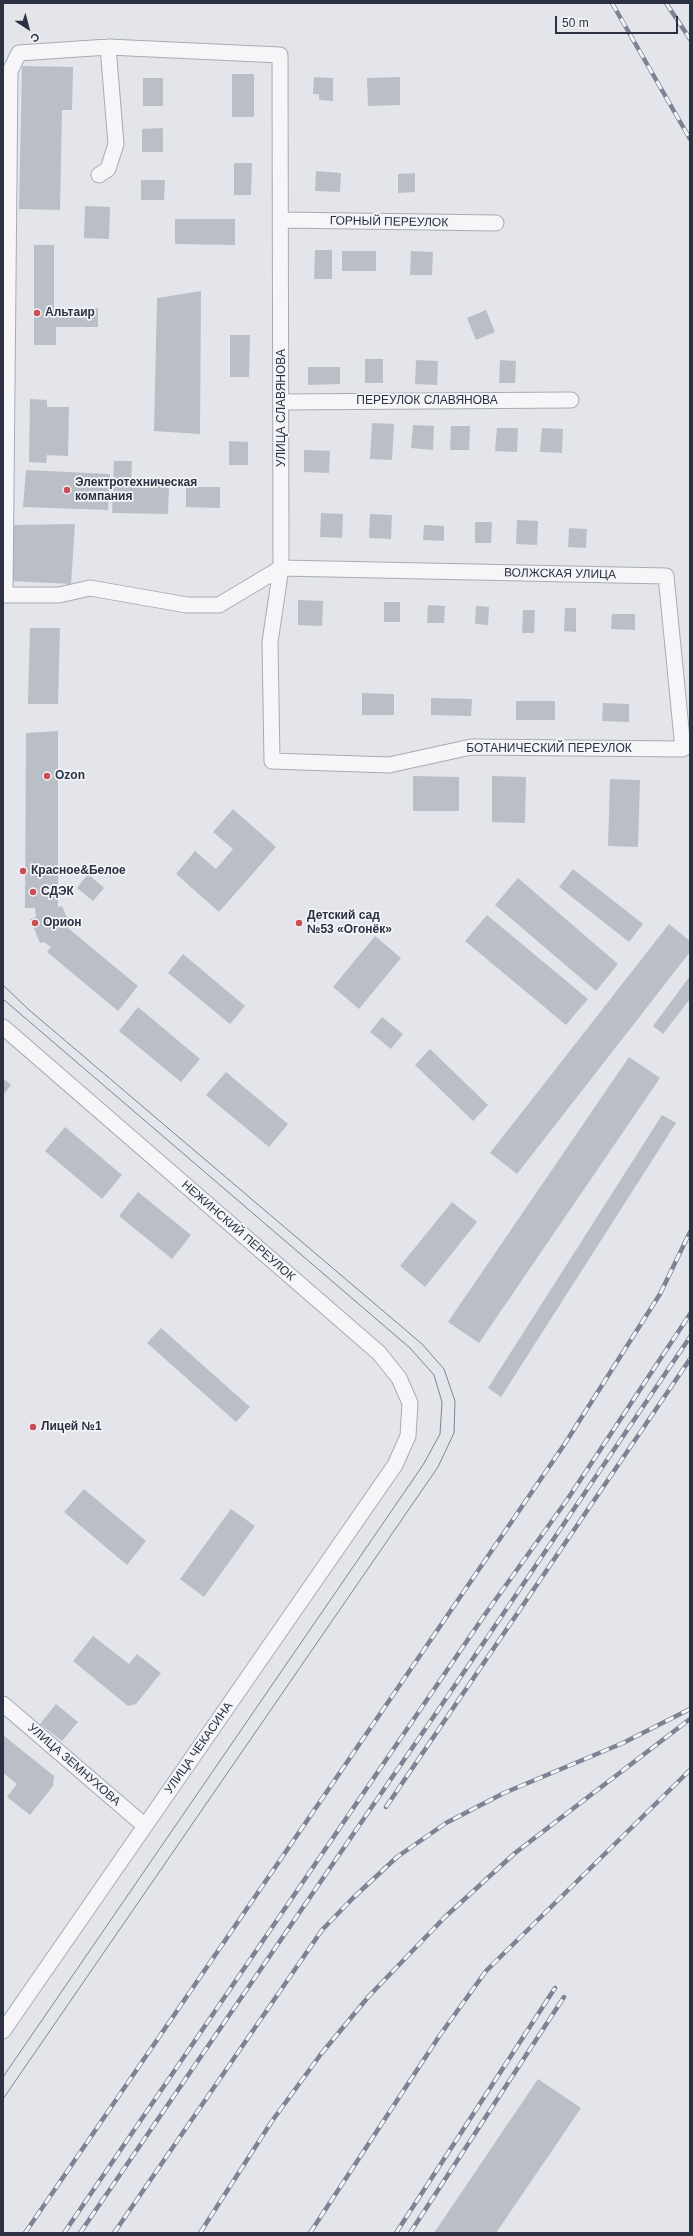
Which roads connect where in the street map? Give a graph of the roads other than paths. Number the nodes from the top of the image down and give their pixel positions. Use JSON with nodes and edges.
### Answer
{"nodes":[{"id":1,"x":108,"y":47,"type":"junction"},
{"id":2,"x":100,"y":175,"type":"dead end"},
{"id":3,"x":281,"y":220,"type":"junction"},
{"id":4,"x":496,"y":224,"type":"dead end"},
{"id":5,"x":5,"y":369,"type":"edge"},
{"id":6,"x":571,"y":400,"type":"dead end"},
{"id":7,"x":282,"y":402,"type":"junction"},
{"id":8,"x":281,"y":568,"type":"junction"},
{"id":9,"x":683,"y":749,"type":"joint"},
{"id":10,"x":272,"y":761,"type":"joint"},
{"id":11,"x":3,"y":1027,"type":"edge"},
{"id":12,"x":395,"y":1465,"type":"joint"},
{"id":13,"x":3,"y":1704,"type":"edge"},
{"id":14,"x":145,"y":1826,"type":"junction"},
{"id":15,"x":3,"y":2031,"type":"edge"}],
"edges":[{"from":1,"to":2,"type":"street"},
{"from":1,"to":3,"type":"street","name":"УЛИЦА СЛАВЯНОВА"},
{"from":1,"to":5,"type":"street"},
{"from":3,"to":4,"type":"street","name":"ГОРНЫЙ ПЕРЕУЛОК"},
{"from":3,"to":7,"type":"street","name":"УЛИЦА СЛАВЯНОВА"},
{"from":5,"to":8,"type":"street"},
{"from":6,"to":7,"type":"street","name":"ПЕРЕУЛОК СЛАВЯНОВА"},
{"from":7,"to":8,"type":"street","name":"УЛИЦА СЛАВЯНОВА"},
{"from":8,"to":9,"type":"street","name":"ВОЛЖСКАЯ УЛИЦА"},
{"from":8,"to":10,"type":"street","name":"УЛИЦА СЛАВЯНОВА"},
{"from":9,"to":10,"type":"street","name":"БОТАНИЧЕСКИЙ ПЕРЕУЛОК"},
{"from":11,"to":12,"type":"street","name":"НЕЖИНСКИЙ ПЕРЕУЛОК"},
{"from":12,"to":14,"type":"street","name":"УЛИЦА ЧЕКАСИНА"},
{"from":13,"to":14,"type":"street","name":"УЛИЦА ЗЕМНУХОВА"},
{"from":14,"to":15,"type":"street","name":"УЛИЦА ЧЕКАСИНА"}]}
